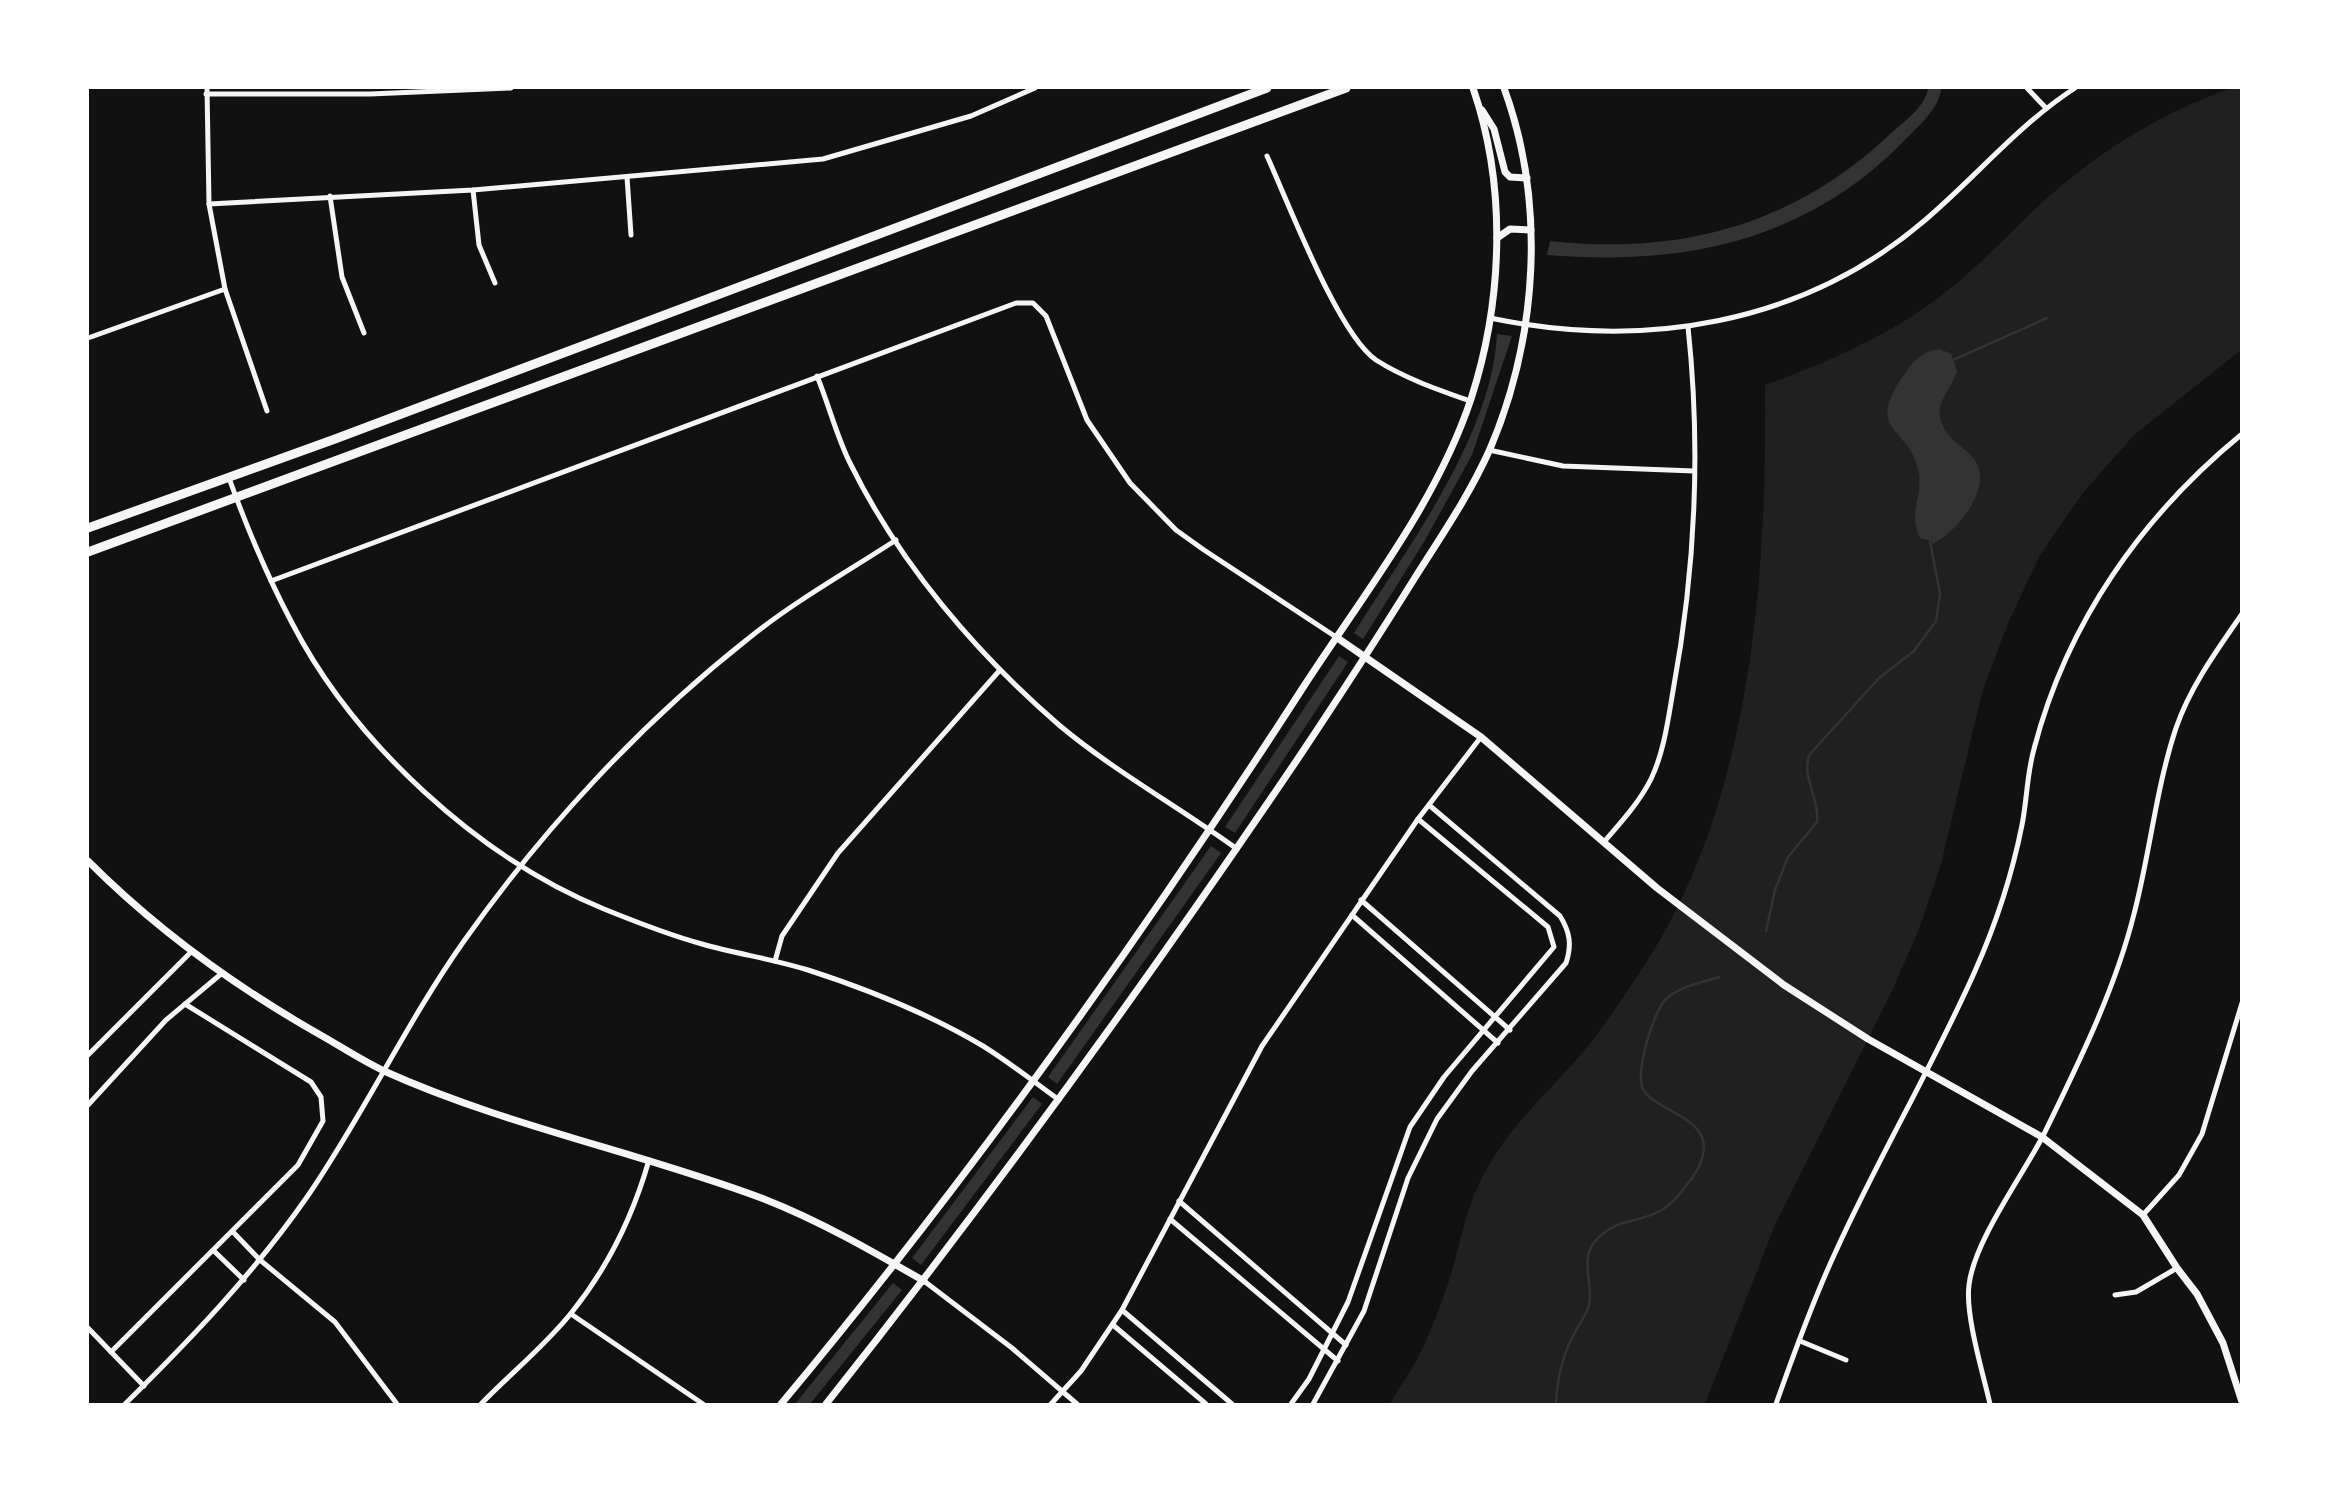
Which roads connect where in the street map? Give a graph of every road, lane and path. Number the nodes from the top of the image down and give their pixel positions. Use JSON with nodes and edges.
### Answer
{"nodes":[{"id":1,"x":511,"y":88,"type":"edge"},
{"id":2,"x":1035,"y":88,"type":"edge"},
{"id":3,"x":1267,"y":88,"type":"edge"},
{"id":4,"x":1346,"y":88,"type":"edge"},
{"id":5,"x":1473,"y":88,"type":"edge"},
{"id":6,"x":1504,"y":88,"type":"edge"},
{"id":7,"x":2027,"y":88,"type":"edge"},
{"id":8,"x":2075,"y":88,"type":"edge"},
{"id":9,"x":206,"y":91,"type":"edge"},
{"id":10,"x":1479,"y":106,"type":"junction"},
{"id":11,"x":2045,"y":107,"type":"junction"},
{"id":12,"x":1267,"y":156,"type":"dead end"},
{"id":13,"x":627,"y":177,"type":"junction"},
{"id":14,"x":1527,"y":177,"type":"junction"},
{"id":15,"x":473,"y":190,"type":"junction"},
{"id":16,"x":330,"y":196,"type":"junction"},
{"id":17,"x":209,"y":204,"type":"junction"},
{"id":18,"x":1531,"y":230,"type":"junction"},
{"id":19,"x":631,"y":235,"type":"dead end"},
{"id":20,"x":1496,"y":238,"type":"junction"},
{"id":21,"x":495,"y":283,"type":"dead end"},
{"id":22,"x":225,"y":289,"type":"junction"},
{"id":23,"x":1490,"y":318,"type":"junction"},
{"id":24,"x":1525,"y":324,"type":"junction"},
{"id":25,"x":1688,"y":327,"type":"junction"},
{"id":26,"x":364,"y":333,"type":"dead end"},
{"id":27,"x":88,"y":338,"type":"edge"},
{"id":28,"x":817,"y":376,"type":"junction"},
{"id":29,"x":1470,"y":401,"type":"junction"},
{"id":30,"x":267,"y":411,"type":"dead end"},
{"id":31,"x":2242,"y":434,"type":"edge"},
{"id":32,"x":1489,"y":450,"type":"junction"},
{"id":33,"x":1694,"y":471,"type":"junction"},
{"id":34,"x":229,"y":478,"type":"junction"},
{"id":35,"x":237,"y":499,"type":"junction"},
{"id":36,"x":88,"y":528,"type":"edge"},
{"id":37,"x":896,"y":540,"type":"junction"},
{"id":38,"x":88,"y":552,"type":"edge"},
{"id":39,"x":271,"y":581,"type":"junction"},
{"id":40,"x":2242,"y":614,"type":"edge"},
{"id":41,"x":1336,"y":637,"type":"junction"},
{"id":42,"x":1367,"y":658,"type":"junction"},
{"id":43,"x":1000,"y":670,"type":"junction"},
{"id":44,"x":1481,"y":737,"type":"junction"},
{"id":45,"x":1429,"y":805,"type":"junction"},
{"id":46,"x":1418,"y":819,"type":"junction"},
{"id":47,"x":1209,"y":829,"type":"junction"},
{"id":48,"x":1604,"y":842,"type":"junction"},
{"id":49,"x":1237,"y":849,"type":"junction"},
{"id":50,"x":88,"y":861,"type":"edge"},
{"id":51,"x":521,"y":866,"type":"junction"},
{"id":52,"x":1361,"y":900,"type":"junction"},
{"id":53,"x":1352,"y":915,"type":"junction"},
{"id":54,"x":191,"y":952,"type":"junction"},
{"id":55,"x":775,"y":961,"type":"junction"},
{"id":56,"x":221,"y":974,"type":"junction"},
{"id":57,"x":2242,"y":1003,"type":"edge"},
{"id":58,"x":185,"y":1004,"type":"junction"},
{"id":59,"x":1496,"y":1017,"type":"junction"},
{"id":60,"x":1510,"y":1030,"type":"junction"},
{"id":61,"x":1485,"y":1031,"type":"junction"},
{"id":62,"x":1498,"y":1043,"type":"junction"},
{"id":63,"x":88,"y":1055,"type":"edge"},
{"id":64,"x":383,"y":1070,"type":"junction"},
{"id":65,"x":1927,"y":1074,"type":"junction"},
{"id":66,"x":1032,"y":1081,"type":"junction"},
{"id":67,"x":1059,"y":1100,"type":"junction"},
{"id":68,"x":88,"y":1105,"type":"edge"},
{"id":69,"x":2042,"y":1137,"type":"junction"},
{"id":70,"x":649,"y":1160,"type":"junction"},
{"id":71,"x":1179,"y":1201,"type":"junction"},
{"id":72,"x":2143,"y":1215,"type":"junction"},
{"id":73,"x":1170,"y":1219,"type":"junction"},
{"id":74,"x":233,"y":1232,"type":"junction"},
{"id":75,"x":214,"y":1251,"type":"junction"},
{"id":76,"x":260,"y":1260,"type":"junction"},
{"id":77,"x":894,"y":1264,"type":"junction"},
{"id":78,"x":2176,"y":1268,"type":"junction"},
{"id":79,"x":244,"y":1280,"type":"junction"},
{"id":80,"x":924,"y":1281,"type":"junction"},
{"id":81,"x":2115,"y":1296,"type":"dead end"},
{"id":82,"x":1122,"y":1310,"type":"junction"},
{"id":83,"x":571,"y":1314,"type":"junction"},
{"id":84,"x":1113,"y":1325,"type":"junction"},
{"id":85,"x":88,"y":1328,"type":"edge"},
{"id":86,"x":1333,"y":1334,"type":"junction"},
{"id":87,"x":1800,"y":1341,"type":"junction"},
{"id":88,"x":1346,"y":1345,"type":"junction"},
{"id":89,"x":1324,"y":1351,"type":"junction"},
{"id":90,"x":111,"y":1352,"type":"junction"},
{"id":91,"x":1846,"y":1360,"type":"dead end"},
{"id":92,"x":1338,"y":1361,"type":"junction"},
{"id":93,"x":144,"y":1386,"type":"junction"},
{"id":94,"x":1063,"y":1392,"type":"junction"},
{"id":95,"x":2242,"y":1402,"type":"edge"},
{"id":96,"x":125,"y":1405,"type":"edge"},
{"id":97,"x":397,"y":1405,"type":"edge"},
{"id":98,"x":481,"y":1405,"type":"edge"},
{"id":99,"x":703,"y":1405,"type":"edge"},
{"id":100,"x":781,"y":1405,"type":"edge"},
{"id":101,"x":826,"y":1405,"type":"edge"},
{"id":102,"x":1051,"y":1405,"type":"edge"},
{"id":103,"x":1077,"y":1405,"type":"edge"},
{"id":104,"x":1206,"y":1405,"type":"edge"},
{"id":105,"x":1232,"y":1405,"type":"edge"},
{"id":106,"x":1291,"y":1405,"type":"edge"},
{"id":107,"x":1313,"y":1405,"type":"edge"},
{"id":108,"x":1776,"y":1405,"type":"edge"},
{"id":109,"x":1990,"y":1405,"type":"edge"}],
"edges":[{"from":1,"to":9,"type":"street"},
{"from":2,"to":13,"type":"street"},
{"from":3,"to":34,"type":"main road"},
{"from":4,"to":35,"type":"main road"},
{"from":5,"to":10,"type":"street"},
{"from":6,"to":14,"type":"street"},
{"from":7,"to":11,"type":"street"},
{"from":8,"to":11,"type":"street"},
{"from":9,"to":17,"type":"street"},
{"from":10,"to":14,"type":"street"},
{"from":10,"to":20,"type":"street"},
{"from":11,"to":25,"type":"street"},
{"from":12,"to":29,"type":"street"},
{"from":13,"to":15,"type":"street"},
{"from":13,"to":19,"type":"street"},
{"from":14,"to":18,"type":"street"},
{"from":15,"to":16,"type":"street"},
{"from":15,"to":21,"type":"street"},
{"from":16,"to":17,"type":"street"},
{"from":16,"to":26,"type":"street"},
{"from":17,"to":22,"type":"street"},
{"from":18,"to":20,"type":"street"},
{"from":18,"to":24,"type":"street"},
{"from":20,"to":23,"type":"street"},
{"from":22,"to":27,"type":"street"},
{"from":22,"to":30,"type":"street"},
{"from":23,"to":24,"type":"street"},
{"from":23,"to":29,"type":"street"},
{"from":24,"to":25,"type":"street"},
{"from":24,"to":32,"type":"street"},
{"from":25,"to":33,"type":"street"},
{"from":28,"to":37,"type":"street"},
{"from":28,"to":39,"type":"street"},
{"from":28,"to":41,"type":"street"},
{"from":29,"to":41,"type":"street"},
{"from":31,"to":65,"type":"street"},
{"from":32,"to":33,"type":"street"},
{"from":32,"to":42,"type":"street"},
{"from":33,"to":48,"type":"street"},
{"from":34,"to":35,"type":"street"},
{"from":34,"to":36,"type":"main road"},
{"from":35,"to":38,"type":"main road"},
{"from":35,"to":39,"type":"street"},
{"from":37,"to":43,"type":"street"},
{"from":37,"to":51,"type":"street"},
{"from":39,"to":51,"type":"street"},
{"from":40,"to":69,"type":"street"},
{"from":41,"to":42,"type":"street"},
{"from":41,"to":47,"type":"street"},
{"from":42,"to":44,"type":"street"},
{"from":42,"to":49,"type":"street"},
{"from":43,"to":47,"type":"street"},
{"from":43,"to":55,"type":"street"},
{"from":44,"to":45,"type":"street"},
{"from":44,"to":48,"type":"street"},
{"from":45,"to":46,"type":"street"},
{"from":45,"to":60,"type":"street"},
{"from":46,"to":52,"type":"street"},
{"from":46,"to":59,"type":"street"},
{"from":47,"to":49,"type":"street"},
{"from":47,"to":66,"type":"street"},
{"from":48,"to":65,"type":"street"},
{"from":49,"to":67,"type":"street"},
{"from":50,"to":54,"type":"street"},
{"from":51,"to":55,"type":"street"},
{"from":51,"to":64,"type":"street"},
{"from":52,"to":53,"type":"street"},
{"from":52,"to":59,"type":"street"},
{"from":53,"to":61,"type":"street"},
{"from":53,"to":71,"type":"street"},
{"from":54,"to":56,"type":"street"},
{"from":54,"to":63,"type":"street"},
{"from":55,"to":66,"type":"street"},
{"from":56,"to":58,"type":"street"},
{"from":56,"to":64,"type":"street"},
{"from":57,"to":72,"type":"street"},
{"from":58,"to":68,"type":"street"},
{"from":58,"to":74,"type":"street"},
{"from":59,"to":60,"type":"street"},
{"from":59,"to":61,"type":"street"},
{"from":60,"to":62,"type":"street"},
{"from":61,"to":62,"type":"street"},
{"from":61,"to":86,"type":"street"},
{"from":62,"to":88,"type":"street"},
{"from":64,"to":70,"type":"street"},
{"from":64,"to":76,"type":"street"},
{"from":65,"to":69,"type":"street"},
{"from":65,"to":87,"type":"street"},
{"from":66,"to":67,"type":"street"},
{"from":66,"to":77,"type":"street"},
{"from":67,"to":80,"type":"street"},
{"from":69,"to":72,"type":"street"},
{"from":69,"to":109,"type":"street"},
{"from":70,"to":77,"type":"street"},
{"from":70,"to":83,"type":"street"},
{"from":71,"to":73,"type":"street"},
{"from":71,"to":86,"type":"street"},
{"from":72,"to":78,"type":"street"},
{"from":73,"to":82,"type":"street"},
{"from":73,"to":89,"type":"street"},
{"from":74,"to":75,"type":"street"},
{"from":74,"to":76,"type":"street"},
{"from":75,"to":79,"type":"street"},
{"from":75,"to":90,"type":"street"},
{"from":76,"to":79,"type":"street"},
{"from":76,"to":97,"type":"street"},
{"from":77,"to":80,"type":"street"},
{"from":77,"to":100,"type":"street"},
{"from":78,"to":81,"type":"street"},
{"from":78,"to":95,"type":"street"},
{"from":79,"to":93,"type":"street"},
{"from":80,"to":94,"type":"street"},
{"from":80,"to":101,"type":"street"},
{"from":82,"to":84,"type":"street"},
{"from":82,"to":105,"type":"street"},
{"from":83,"to":98,"type":"street"},
{"from":83,"to":99,"type":"street"},
{"from":84,"to":94,"type":"street"},
{"from":84,"to":104,"type":"street"},
{"from":85,"to":90,"type":"street"},
{"from":86,"to":88,"type":"street"},
{"from":86,"to":89,"type":"street"},
{"from":87,"to":91,"type":"street"},
{"from":87,"to":108,"type":"street"},
{"from":88,"to":92,"type":"street"},
{"from":89,"to":92,"type":"street"},
{"from":89,"to":106,"type":"street"},
{"from":90,"to":93,"type":"street"},
{"from":92,"to":107,"type":"street"},
{"from":93,"to":96,"type":"street"},
{"from":94,"to":102,"type":"street"},
{"from":94,"to":103,"type":"street"}]}
